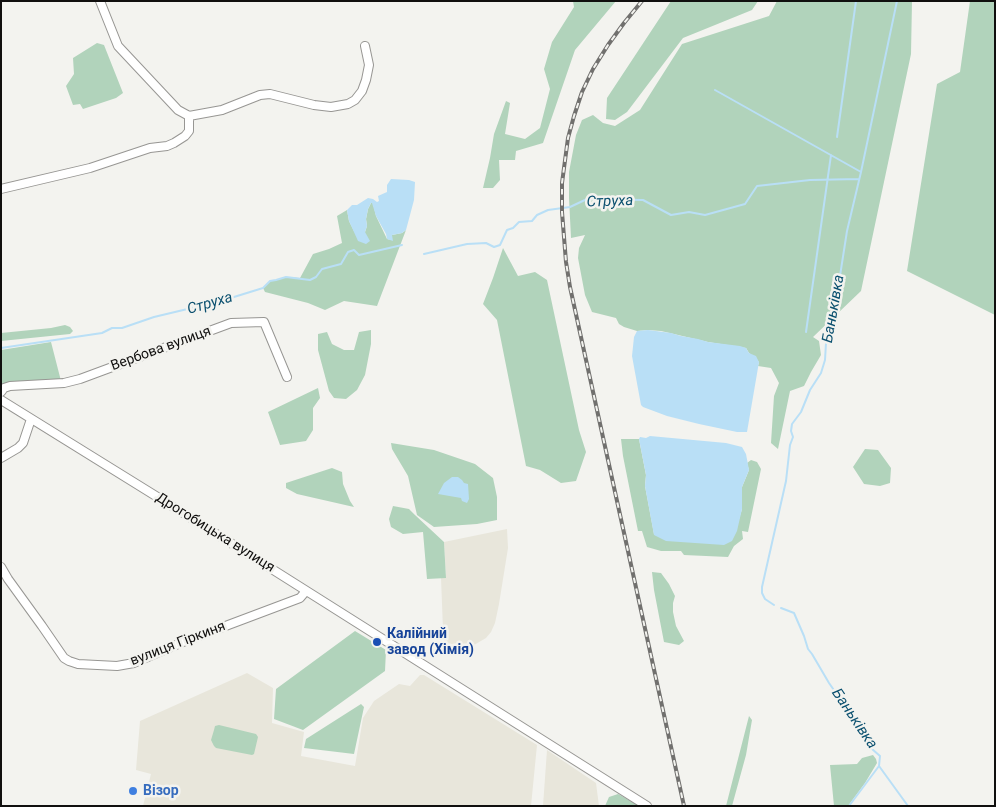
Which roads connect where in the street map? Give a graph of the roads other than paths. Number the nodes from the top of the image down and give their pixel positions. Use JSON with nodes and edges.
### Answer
{"nodes":[{"id":1,"x":100,"y":1,"type":"edge"},
{"id":2,"x":365,"y":46,"type":"dead end"},
{"id":3,"x":189,"y":116,"type":"junction"},
{"id":4,"x":1,"y":189,"type":"edge"},
{"id":5,"x":287,"y":377,"type":"dead end"},
{"id":6,"x":1,"y":392,"type":"edge"},
{"id":7,"x":1,"y":400,"type":"edge"},
{"id":8,"x":31,"y":419,"type":"junction"},
{"id":9,"x":1,"y":458,"type":"edge"},
{"id":10,"x":1,"y":567,"type":"edge"},
{"id":11,"x":306,"y":591,"type":"junction"},
{"id":12,"x":647,"y":806,"type":"edge"}],
"edges":[{"from":1,"to":3,"type":"street"},
{"from":2,"to":3,"type":"street"},
{"from":3,"to":4,"type":"street"},
{"from":5,"to":6,"type":"street","name":"Вербова вулиця"},
{"from":7,"to":8,"type":"street","name":"Дрогобицька вулиця"},
{"from":8,"to":9,"type":"street"},
{"from":8,"to":11,"type":"street","name":"Дрогобицька вулиця"},
{"from":10,"to":11,"type":"street","name":"вулиця Гіркиня"},
{"from":11,"to":12,"type":"street","name":"Дрогобицька вулиця"}]}
